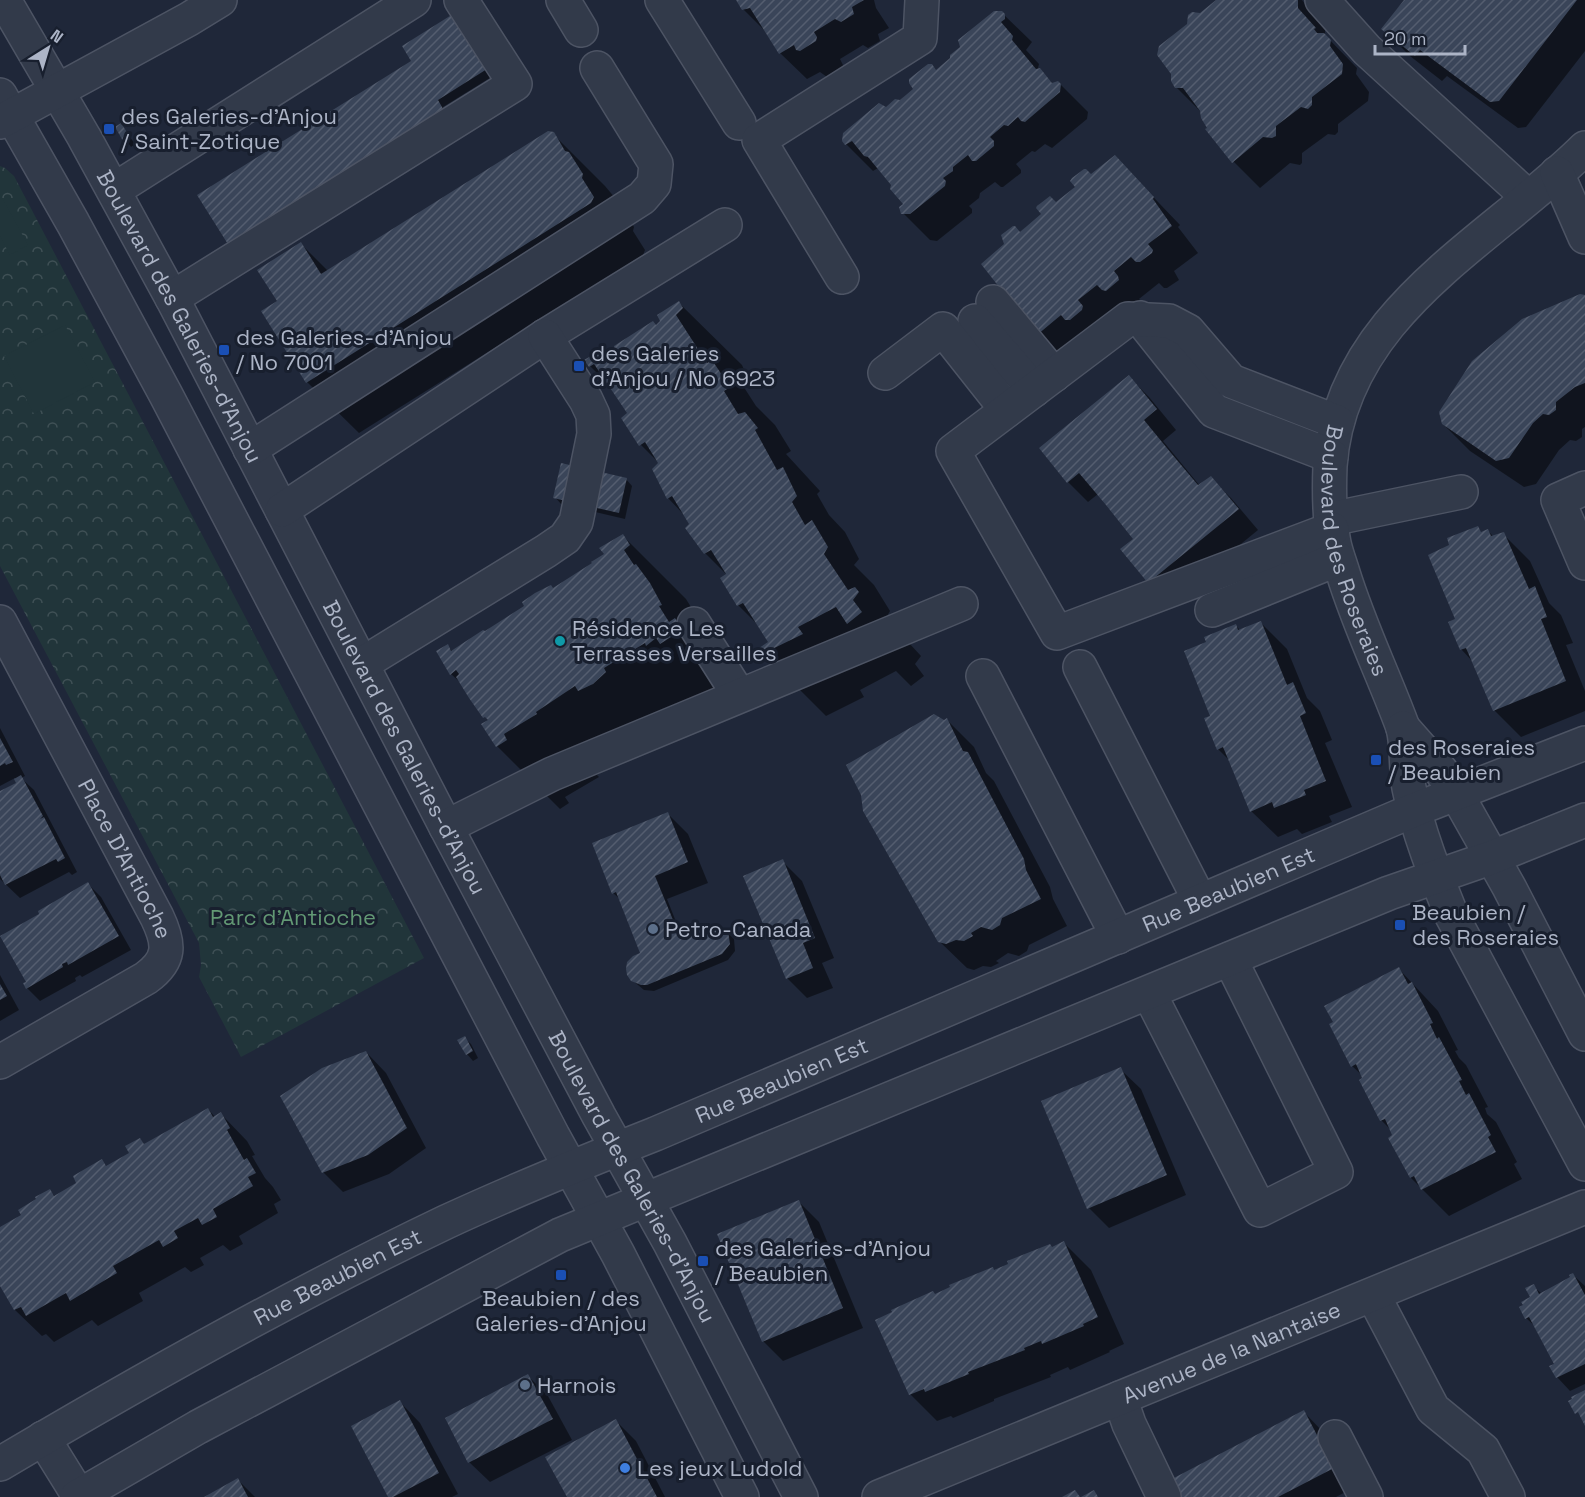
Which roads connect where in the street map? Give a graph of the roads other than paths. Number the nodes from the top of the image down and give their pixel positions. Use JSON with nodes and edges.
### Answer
{"nodes":[{"id":1,"x":4,"y":0,"type":"edge"},
{"id":2,"x":220,"y":0,"type":"edge"},
{"id":3,"x":414,"y":0,"type":"edge"},
{"id":4,"x":461,"y":0,"type":"edge"},
{"id":5,"x":563,"y":0,"type":"edge"},
{"id":6,"x":662,"y":0,"type":"edge"},
{"id":7,"x":922,"y":0,"type":"edge"},
{"id":8,"x":1333,"y":5,"type":"edge"},
{"id":9,"x":581,"y":30,"type":"dead end"},
{"id":10,"x":597,"y":68,"type":"dead end"},
{"id":11,"x":58,"y":91,"type":"junction"},
{"id":12,"x":4,"y":111,"type":"edge"},
{"id":13,"x":739,"y":123,"type":"dead end"},
{"id":14,"x":1585,"y":148,"type":"edge"},
{"id":15,"x":1557,"y":172,"type":"junction"},
{"id":16,"x":114,"y":190,"type":"junction"},
{"id":17,"x":1528,"y":197,"type":"junction"},
{"id":18,"x":725,"y":225,"type":"dead end"},
{"id":19,"x":1585,"y":237,"type":"edge"},
{"id":20,"x":842,"y":277,"type":"dead end"},
{"id":21,"x":172,"y":298,"type":"junction"},
{"id":22,"x":984,"y":312,"type":"dead end"},
{"id":23,"x":1140,"y":318,"type":"junction"},
{"id":24,"x":545,"y":336,"type":"junction"},
{"id":25,"x":885,"y":373,"type":"dead end"},
{"id":26,"x":1044,"y":382,"type":"junction"},
{"id":27,"x":1007,"y":410,"type":"junction"},
{"id":28,"x":1337,"y":422,"type":"junction"},
{"id":29,"x":250,"y":449,"type":"junction"},
{"id":30,"x":1331,"y":456,"type":"junction"},
{"id":31,"x":1585,"y":488,"type":"edge"},
{"id":32,"x":1461,"y":492,"type":"dead end"},
{"id":33,"x":282,"y":510,"type":"junction"},
{"id":34,"x":1334,"y":535,"type":"junction"},
{"id":35,"x":1585,"y":563,"type":"edge"},
{"id":36,"x":961,"y":604,"type":"dead end"},
{"id":37,"x":1212,"y":610,"type":"dead end"},
{"id":38,"x":0,"y":622,"type":"edge"},
{"id":39,"x":694,"y":624,"type":"dead end"},
{"id":40,"x":362,"y":664,"type":"junction"},
{"id":41,"x":1080,"y":667,"type":"dead end"},
{"id":42,"x":983,"y":676,"type":"dead end"},
{"id":43,"x":740,"y":695,"type":"junction"},
{"id":44,"x":1403,"y":729,"type":"junction"},
{"id":45,"x":1585,"y":743,"type":"edge"},
{"id":46,"x":1456,"y":794,"type":"junction"},
{"id":47,"x":1414,"y":810,"type":"junction"},
{"id":48,"x":1584,"y":822,"type":"edge"},
{"id":49,"x":446,"y":827,"type":"junction"},
{"id":50,"x":1493,"y":857,"type":"junction"},
{"id":51,"x":1436,"y":878,"type":"junction"},
{"id":52,"x":1200,"y":901,"type":"junction"},
{"id":53,"x":1118,"y":936,"type":"junction"},
{"id":54,"x":1230,"y":959,"type":"junction"},
{"id":55,"x":1149,"y":993,"type":"junction"},
{"id":56,"x":1585,"y":1034,"type":"edge"},
{"id":57,"x":0,"y":1062,"type":"edge"},
{"id":58,"x":617,"y":1149,"type":"junction"},
{"id":59,"x":1585,"y":1164,"type":"edge"},
{"id":60,"x":570,"y":1167,"type":"junction"},
{"id":61,"x":646,"y":1201,"type":"junction"},
{"id":62,"x":1585,"y":1208,"type":"edge"},
{"id":63,"x":598,"y":1219,"type":"junction"},
{"id":64,"x":1373,"y":1295,"type":"junction"},
{"id":65,"x":1120,"y":1398,"type":"junction"},
{"id":66,"x":1335,"y":1437,"type":"dead end"},
{"id":67,"x":43,"y":1438,"type":"junction"},
{"id":68,"x":0,"y":1464,"type":"edge"},
{"id":69,"x":78,"y":1496,"type":"edge"},
{"id":70,"x":742,"y":1497,"type":"edge"},
{"id":71,"x":801,"y":1497,"type":"edge"},
{"id":72,"x":879,"y":1497,"type":"edge"},
{"id":73,"x":1164,"y":1497,"type":"edge"},
{"id":74,"x":1366,"y":1497,"type":"edge"},
{"id":75,"x":1508,"y":1497,"type":"edge"}],
"edges":[{"from":1,"to":11,"type":"street","name":"Boulevard des Galeries-d'Anjou"},
{"from":2,"to":11,"type":"street"},
{"from":3,"to":16,"type":"street"},
{"from":4,"to":21,"type":"street"},
{"from":5,"to":9,"type":"street"},
{"from":6,"to":13,"type":"street"},
{"from":7,"to":20,"type":"street"},
{"from":8,"to":17,"type":"street"},
{"from":10,"to":29,"type":"street"},
{"from":11,"to":12,"type":"street"},
{"from":11,"to":16,"type":"street","name":"Boulevard des Galeries-d'Anjou"},
{"from":12,"to":60,"type":"street"},
{"from":14,"to":15,"type":"street","name":"Boulevard des Roseraies"},
{"from":15,"to":17,"type":"street","name":"Boulevard des Roseraies"},
{"from":15,"to":19,"type":"street"},
{"from":16,"to":21,"type":"street","name":"Boulevard des Galeries-d'Anjou"},
{"from":17,"to":28,"type":"street","name":"Boulevard des Roseraies"},
{"from":18,"to":24,"type":"street"},
{"from":21,"to":29,"type":"street","name":"Boulevard des Galeries-d'Anjou"},
{"from":22,"to":26,"type":"street"},
{"from":23,"to":26,"type":"street"},
{"from":23,"to":28,"type":"street"},
{"from":23,"to":30,"type":"street"},
{"from":24,"to":33,"type":"street"},
{"from":24,"to":40,"type":"street"},
{"from":25,"to":27,"type":"street"},
{"from":26,"to":27,"type":"street"},
{"from":27,"to":34,"type":"street"},
{"from":28,"to":30,"type":"street","name":"Boulevard des Roseraies"},
{"from":29,"to":33,"type":"street","name":"Boulevard des Galeries-d'Anjou"},
{"from":30,"to":34,"type":"street","name":"Boulevard des Roseraies"},
{"from":31,"to":35,"type":"street"},
{"from":32,"to":34,"type":"street"},
{"from":33,"to":40,"type":"street","name":"Boulevard des Galeries-d'Anjou"},
{"from":34,"to":37,"type":"street"},
{"from":34,"to":44,"type":"street","name":"Boulevard des Roseraies"},
{"from":36,"to":43,"type":"street"},
{"from":38,"to":57,"type":"street","name":"Place D'Antioche"},
{"from":39,"to":43,"type":"street"},
{"from":40,"to":49,"type":"street","name":"Boulevard des Galeries-d'Anjou"},
{"from":41,"to":52,"type":"street"},
{"from":42,"to":53,"type":"street"},
{"from":43,"to":49,"type":"street"},
{"from":44,"to":46,"type":"street","name":"Boulevard des Roseraies"},
{"from":44,"to":47,"type":"street","name":"Boulevard des Roseraies"},
{"from":45,"to":46,"type":"street","name":"Rue Beaubien Est"},
{"from":46,"to":47,"type":"street","name":"Rue Beaubien Est"},
{"from":46,"to":50,"type":"street","name":"Boulevard des Roseraies"},
{"from":47,"to":51,"type":"street","name":"Boulevard des Roseraies"},
{"from":47,"to":52,"type":"street","name":"Rue Beaubien Est"},
{"from":48,"to":50,"type":"street"},
{"from":49,"to":58,"type":"street","name":"Boulevard des Galeries-d'Anjou"},
{"from":50,"to":51,"type":"street"},
{"from":50,"to":56,"type":"street","name":"Boulevard des Roseraies"},
{"from":51,"to":54,"type":"street"},
{"from":51,"to":59,"type":"street","name":"Boulevard des Roseraies"},
{"from":52,"to":53,"type":"street","name":"Rue Beaubien Est"},
{"from":53,"to":58,"type":"street","name":"Rue Beaubien Est"},
{"from":54,"to":55,"type":"street"},
{"from":54,"to":55,"type":"street"},
{"from":55,"to":61,"type":"street"},
{"from":58,"to":60,"type":"street","name":"Rue Beaubien Est"},
{"from":58,"to":61,"type":"street","name":"Boulevard des Galeries-d'Anjou"},
{"from":60,"to":63,"type":"street"},
{"from":60,"to":67,"type":"street","name":"Rue Beaubien Est"},
{"from":61,"to":63,"type":"street"},
{"from":61,"to":71,"type":"street","name":"Boulevard des Galeries-d'Anjou"},
{"from":62,"to":64,"type":"street","name":"Avenue de la Nantaise"},
{"from":63,"to":69,"type":"street"},
{"from":63,"to":70,"type":"street"},
{"from":64,"to":65,"type":"street","name":"Avenue de la Nantaise"},
{"from":64,"to":75,"type":"street"},
{"from":65,"to":72,"type":"street","name":"Avenue de la Nantaise"},
{"from":65,"to":73,"type":"street"},
{"from":66,"to":74,"type":"street"},
{"from":67,"to":68,"type":"street","name":"Rue Beaubien Est"},
{"from":67,"to":69,"type":"street"}]}
